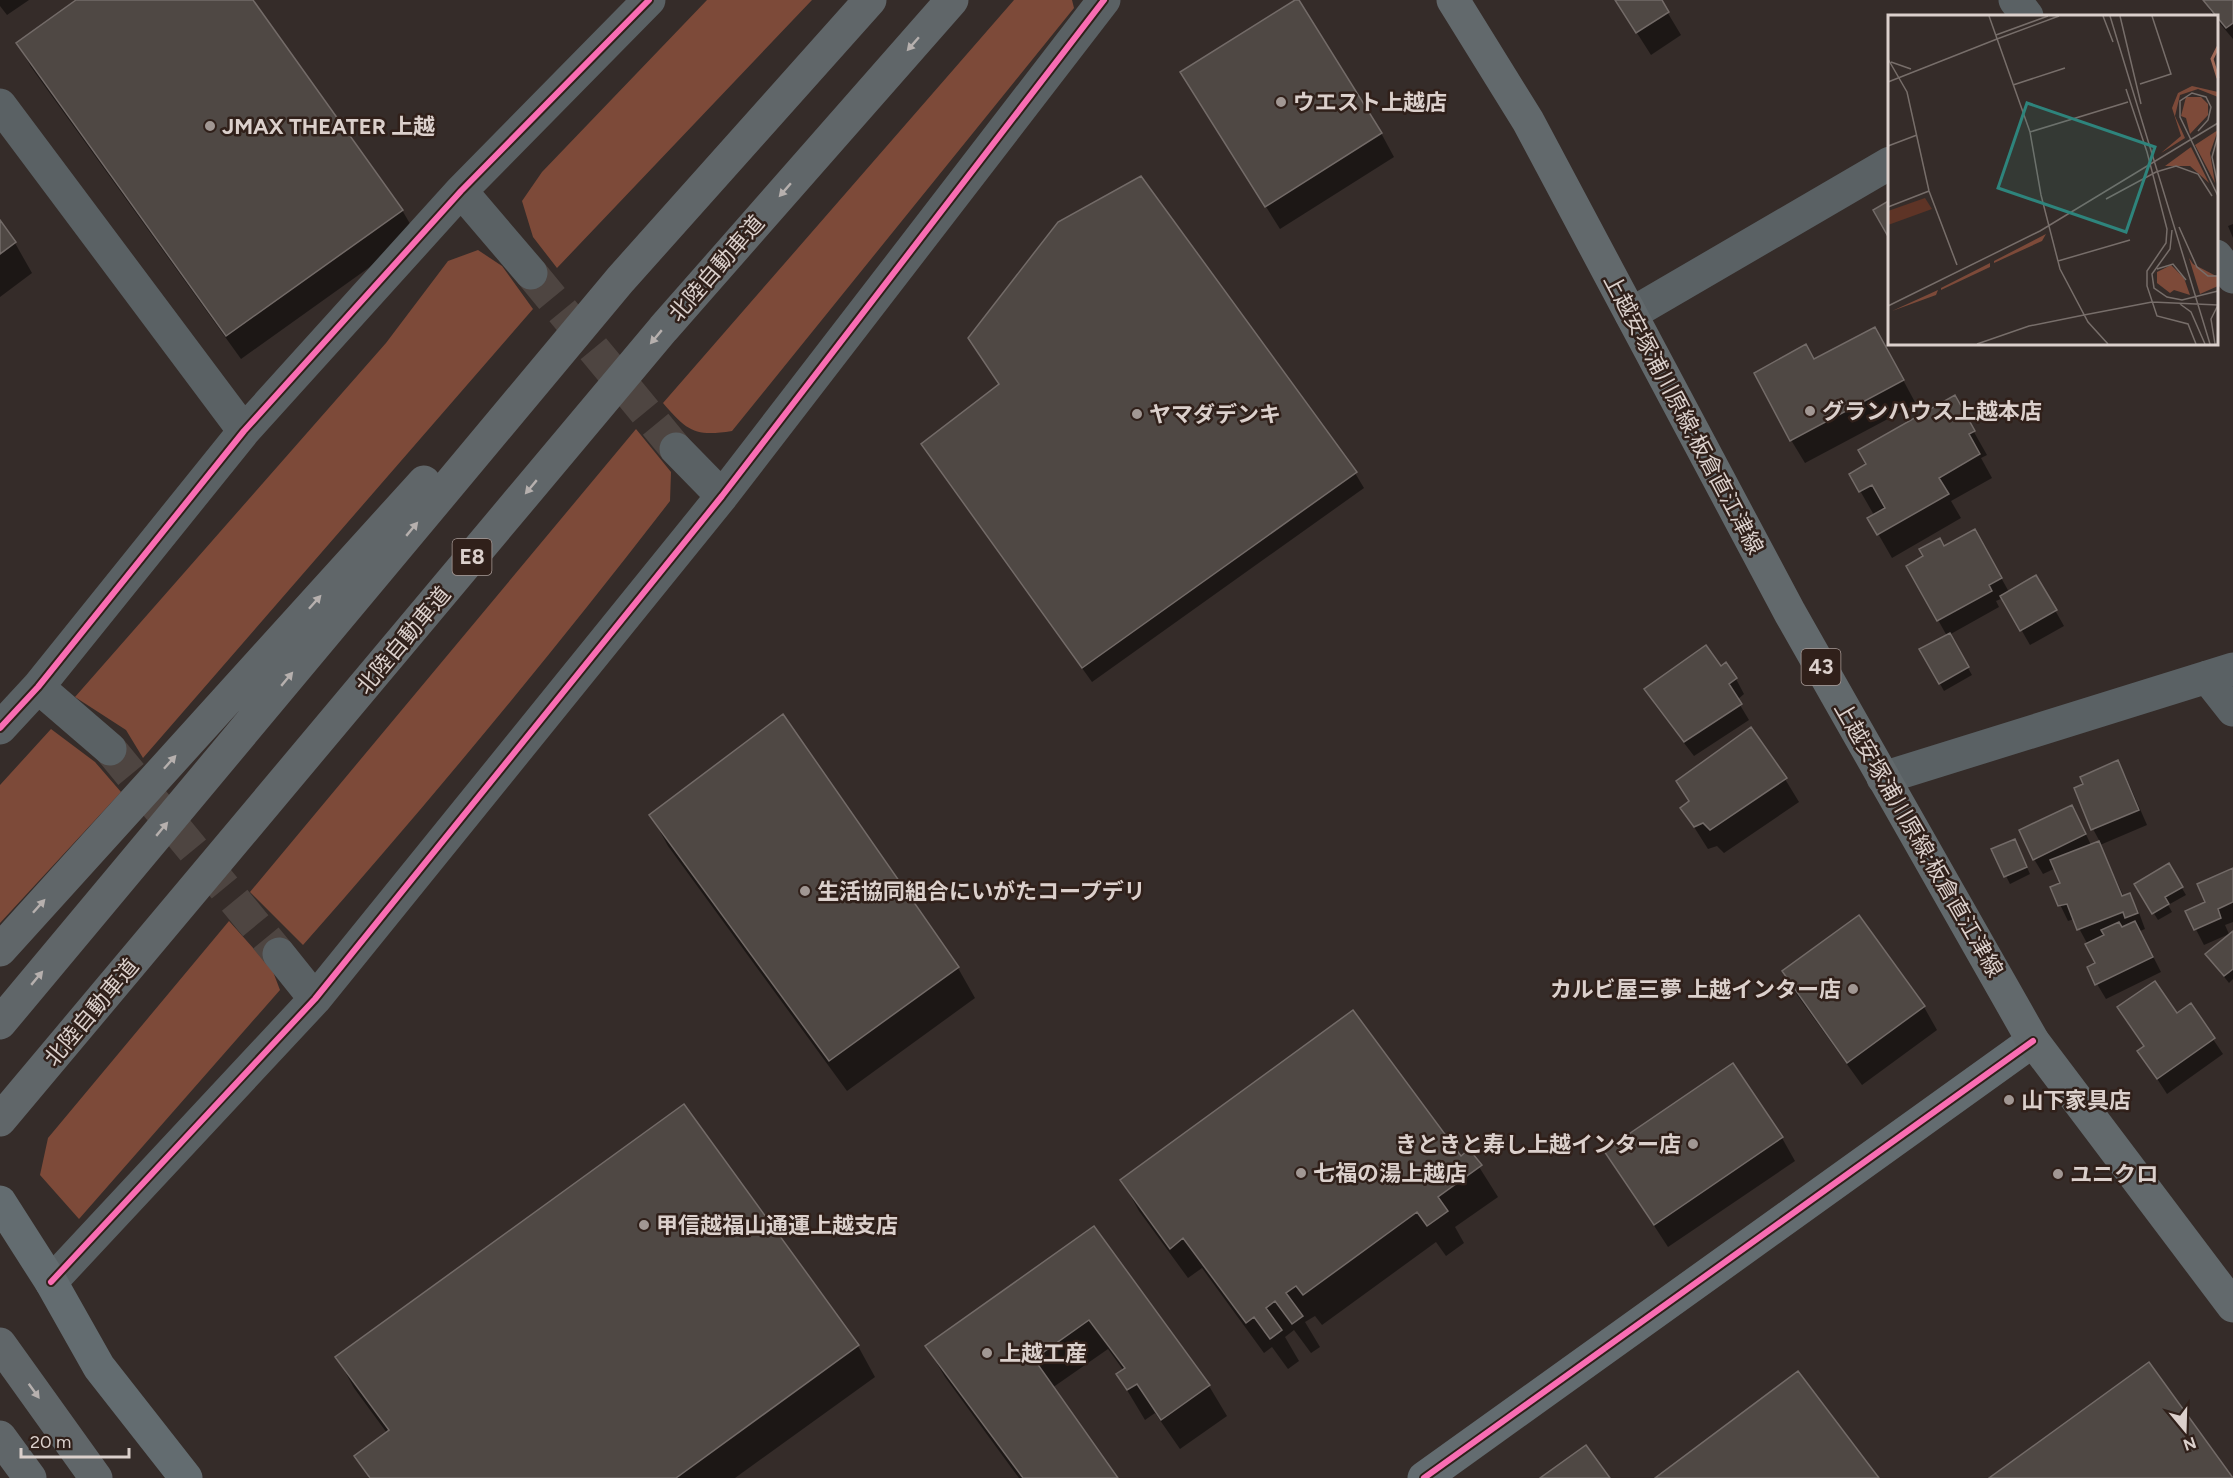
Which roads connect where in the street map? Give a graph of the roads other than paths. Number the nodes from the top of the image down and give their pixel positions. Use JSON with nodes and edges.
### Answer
{"nodes":[{"id":1,"x":649,"y":0,"type":"edge"},
{"id":2,"x":870,"y":0,"type":"edge"},
{"id":3,"x":952,"y":0,"type":"edge"},
{"id":4,"x":1104,"y":0,"type":"edge"},
{"id":5,"x":1453,"y":0,"type":"edge"},
{"id":6,"x":2015,"y":0,"type":"edge"},
{"id":7,"x":2026,"y":15,"type":"edge"},
{"id":8,"x":0,"y":105,"type":"edge"},
{"id":9,"x":1888,"y":164,"type":"edge"},
{"id":10,"x":461,"y":191,"type":"junction"},
{"id":11,"x":2218,"y":257,"type":"edge"},
{"id":12,"x":531,"y":273,"type":"tunnel mouth"},
{"id":13,"x":2233,"y":277,"type":"edge"},
{"id":14,"x":620,"y":280,"type":"junction"},
{"id":15,"x":1631,"y":314,"type":"junction"},
{"id":16,"x":244,"y":431,"type":"junction"},
{"id":17,"x":676,"y":449,"type":"tunnel mouth"},
{"id":18,"x":722,"y":496,"type":"junction"},
{"id":19,"x":2220,"y":673,"type":"edge"},
{"id":20,"x":38,"y":687,"type":"junction"},
{"id":21,"x":2233,"y":710,"type":"edge"},
{"id":22,"x":0,"y":729,"type":"edge"},
{"id":23,"x":110,"y":749,"type":"tunnel mouth"},
{"id":24,"x":1883,"y":778,"type":"junction"},
{"id":25,"x":0,"y":950,"type":"edge"},
{"id":26,"x":279,"y":954,"type":"tunnel mouth"},
{"id":27,"x":315,"y":999,"type":"junction"},
{"id":28,"x":0,"y":1023,"type":"edge"},
{"id":29,"x":2033,"y":1041,"type":"junction"},
{"id":30,"x":0,"y":1120,"type":"edge"},
{"id":31,"x":0,"y":1202,"type":"edge"},
{"id":32,"x":51,"y":1282,"type":"junction"},
{"id":33,"x":2233,"y":1306,"type":"edge"},
{"id":34,"x":0,"y":1344,"type":"edge"},
{"id":35,"x":0,"y":1437,"type":"edge"},
{"id":36,"x":30,"y":1478,"type":"edge"},
{"id":37,"x":96,"y":1478,"type":"edge"},
{"id":38,"x":186,"y":1478,"type":"edge"},
{"id":39,"x":1424,"y":1478,"type":"edge"}],
"edges":[{"from":1,"to":10,"type":"street"},
{"from":2,"to":14,"type":"highway"},
{"from":3,"to":30,"type":"highway","name":"北陸自動車道","number":"E8","one_way":true},
{"from":4,"to":18,"type":"street"},
{"from":5,"to":15,"type":"main road","name":"上越安塚浦川原線;板倉直江津線","number":"43"},
{"from":6,"to":7,"type":"street"},
{"from":8,"to":16,"type":"street"},
{"from":9,"to":15,"type":"street"},
{"from":10,"to":12,"type":"street"},
{"from":10,"to":16,"type":"street"},
{"from":11,"to":13,"type":"street"},
{"from":25,"to":14,"type":"highway","one_way":true},
{"from":28,"to":14,"type":"highway","one_way":true},
{"from":15,"to":24,"type":"main road","name":"上越安塚浦川原線;板倉直江津線","number":"43"},
{"from":16,"to":20,"type":"street"},
{"from":17,"to":18,"type":"street"},
{"from":18,"to":27,"type":"street"},
{"from":19,"to":21,"type":"street"},
{"from":19,"to":24,"type":"street"},
{"from":20,"to":22,"type":"street"},
{"from":20,"to":23,"type":"street"},
{"from":24,"to":29,"type":"main road","name":"上越安塚浦川原線;板倉直江津線","number":"43"},
{"from":26,"to":27,"type":"street"},
{"from":27,"to":32,"type":"street"},
{"from":29,"to":33,"type":"main road","name":"上越安塚浦川原線;板倉直江津線","number":"43"},
{"from":29,"to":39,"type":"street"},
{"from":31,"to":32,"type":"street"},
{"from":32,"to":38,"type":"street"},
{"from":34,"to":37,"type":"highway","one_way":true},
{"from":35,"to":36,"type":"highway"}]}
